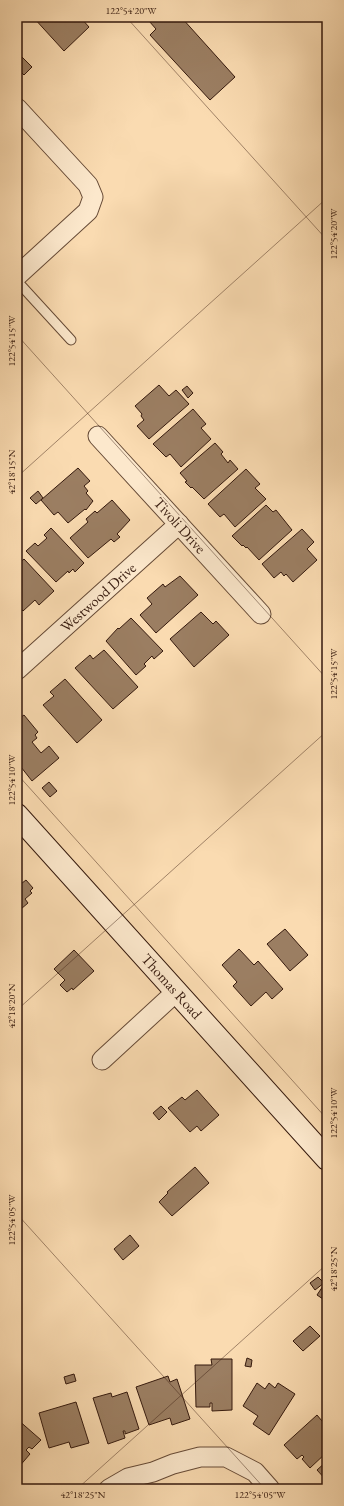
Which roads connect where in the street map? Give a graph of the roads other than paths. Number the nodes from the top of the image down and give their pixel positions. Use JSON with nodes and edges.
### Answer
{"nodes":[{"id":1,"x":17,"y":108,"type":"edge"},
{"id":2,"x":17,"y":276,"type":"edge"},
{"id":3,"x":17,"y":281,"type":"edge"},
{"id":4,"x":71,"y":340,"type":"dead end"},
{"id":5,"x":98,"y":436,"type":"dead end"},
{"id":6,"x":179,"y":524,"type":"junction"},
{"id":7,"x":261,"y":614,"type":"dead end"},
{"id":8,"x":17,"y":670,"type":"edge"},
{"id":9,"x":18,"y":819,"type":"edge"},
{"id":10,"x":177,"y":991,"type":"junction"},
{"id":11,"x":102,"y":1060,"type":"dead end"},
{"id":12,"x":327,"y":1159,"type":"edge"},
{"id":13,"x":109,"y":1489,"type":"edge"},
{"id":14,"x":270,"y":1489,"type":"edge"}],
"edges":[{"from":1,"to":2,"type":"street"},
{"from":3,"to":4,"type":"lane"},
{"from":5,"to":6,"type":"street","name":"Tivoli Drive"},
{"from":6,"to":7,"type":"street","name":"Tivoli Drive"},
{"from":6,"to":8,"type":"street","name":"Westwood Drive"},
{"from":9,"to":10,"type":"street","name":"Thomas Road"},
{"from":10,"to":11,"type":"street"},
{"from":10,"to":12,"type":"street","name":"Thomas Road"},
{"from":13,"to":14,"type":"street"}]}
